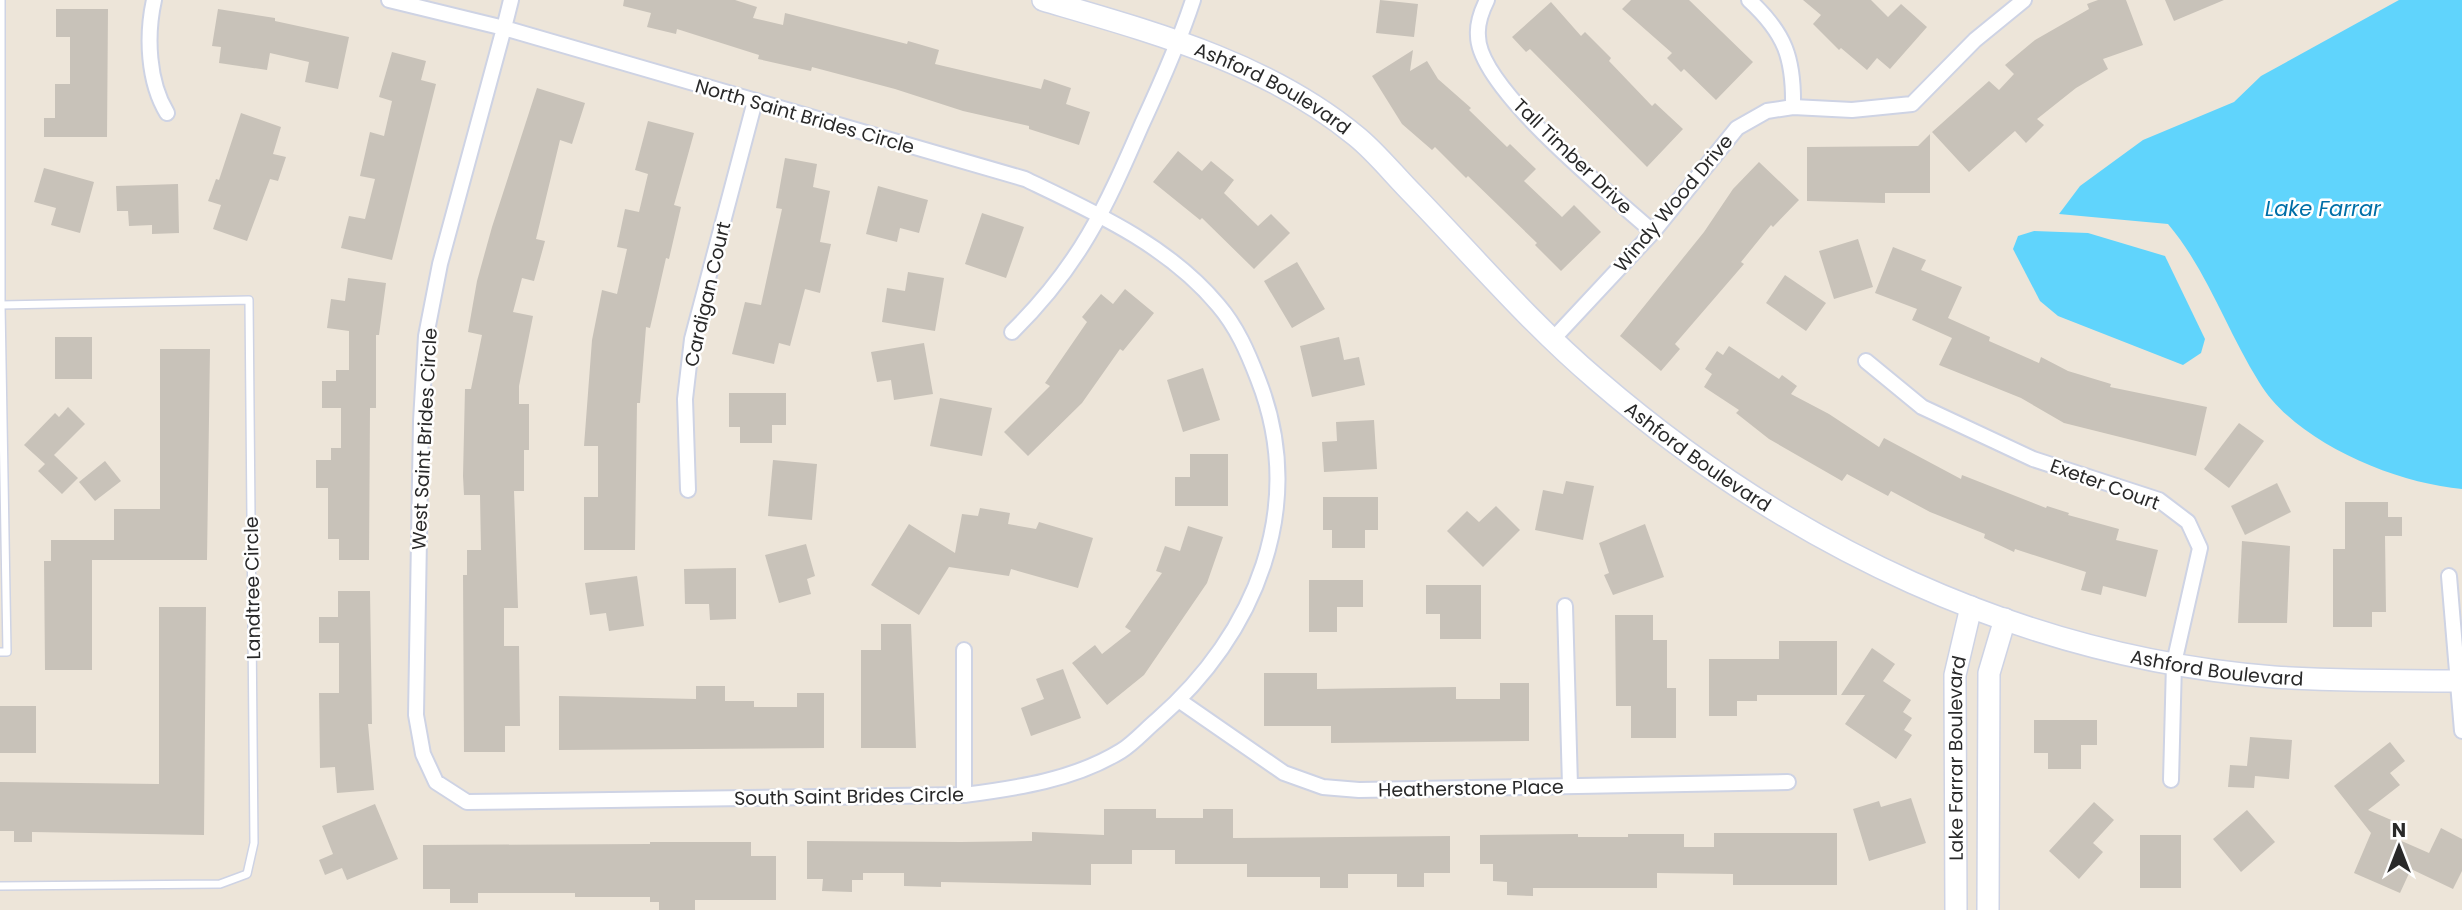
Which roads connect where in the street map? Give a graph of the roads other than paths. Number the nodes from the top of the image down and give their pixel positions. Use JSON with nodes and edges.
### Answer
{"nodes":[{"id":1,"x":1,"y":0,"type":"edge"},
{"id":2,"x":155,"y":0,"type":"edge"},
{"id":3,"x":389,"y":0,"type":"edge"},
{"id":4,"x":511,"y":0,"type":"edge"},
{"id":5,"x":1043,"y":0,"type":"edge"},
{"id":6,"x":1193,"y":0,"type":"edge"},
{"id":7,"x":1487,"y":0,"type":"edge"},
{"id":8,"x":1749,"y":0,"type":"edge"},
{"id":9,"x":2024,"y":0,"type":"edge"},
{"id":10,"x":504,"y":28,"type":"junction"},
{"id":11,"x":0,"y":32,"type":"edge"},
{"id":12,"x":1180,"y":40,"type":"junction"},
{"id":13,"x":755,"y":101,"type":"junction"},
{"id":14,"x":1793,"y":107,"type":"junction"},
{"id":15,"x":167,"y":113,"type":"dead end"},
{"id":16,"x":0,"y":172,"type":"edge"},
{"id":17,"x":1102,"y":216,"type":"junction"},
{"id":18,"x":0,"y":227,"type":"edge"},
{"id":19,"x":1653,"y":232,"type":"junction"},
{"id":20,"x":1,"y":305,"type":"edge"},
{"id":21,"x":1012,"y":332,"type":"dead end"},
{"id":22,"x":1554,"y":338,"type":"junction"},
{"id":23,"x":1866,"y":361,"type":"dead end"},
{"id":24,"x":2,"y":467,"type":"edge"},
{"id":25,"x":688,"y":491,"type":"dead end"},
{"id":26,"x":3,"y":546,"type":"edge"},
{"id":27,"x":2449,"y":576,"type":"dead end"},
{"id":28,"x":1565,"y":606,"type":"dead end"},
{"id":29,"x":1971,"y":607,"type":"junction"},
{"id":30,"x":2005,"y":619,"type":"junction"},
{"id":31,"x":964,"y":650,"type":"dead end"},
{"id":32,"x":0,"y":652,"type":"edge"},
{"id":33,"x":2174,"y":663,"type":"junction"},
{"id":34,"x":2460,"y":681,"type":"edge"},
{"id":35,"x":1180,"y":701,"type":"junction"},
{"id":36,"x":2462,"y":731,"type":"edge"},
{"id":37,"x":2171,"y":780,"type":"dead end"},
{"id":38,"x":1788,"y":782,"type":"dead end"},
{"id":39,"x":1570,"y":786,"type":"junction"},
{"id":40,"x":964,"y":794,"type":"junction"},
{"id":41,"x":491,"y":802,"type":"joint"},
{"id":42,"x":0,"y":886,"type":"edge"},
{"id":43,"x":1956,"y":910,"type":"edge"},
{"id":44,"x":1988,"y":910,"type":"edge"}],
"edges":[{"from":1,"to":11,"type":"lane"},
{"from":2,"to":15,"type":"street"},
{"from":3,"to":10,"type":"street","name":"North Saint Brides Circle"},
{"from":4,"to":10,"type":"street","name":"West Saint Brides Circle"},
{"from":5,"to":12,"type":"street","name":"Ashford Boulevard"},
{"from":6,"to":12,"type":"street"},
{"from":7,"to":19,"type":"street","name":"Tall Timber Drive"},
{"from":8,"to":14,"type":"street"},
{"from":9,"to":14,"type":"street","name":"Windy Wood Drive"},
{"from":10,"to":13,"type":"street","name":"North Saint Brides Circle"},
{"from":10,"to":41,"type":"street","name":"West Saint Brides Circle"},
{"from":11,"to":16,"type":"lane"},
{"from":12,"to":17,"type":"street"},
{"from":12,"to":22,"type":"street","name":"Ashford Boulevard"},
{"from":13,"to":17,"type":"street","name":"North Saint Brides Circle"},
{"from":13,"to":25,"type":"street","name":"Cardigan Court"},
{"from":14,"to":19,"type":"street","name":"Windy Wood Drive"},
{"from":16,"to":18,"type":"lane"},
{"from":17,"to":21,"type":"street"},
{"from":17,"to":35,"type":"street","name":"North Saint Brides Circle"},
{"from":18,"to":20,"type":"lane"},
{"from":19,"to":22,"type":"street","name":"Windy Wood Drive"},
{"from":20,"to":24,"type":"lane"},
{"from":20,"to":42,"type":"lane","name":"Landtree Circle"},
{"from":22,"to":29,"type":"street","name":"Ashford Boulevard"},
{"from":23,"to":33,"type":"street","name":"Exeter Court"},
{"from":24,"to":26,"type":"lane"},
{"from":26,"to":32,"type":"lane"},
{"from":27,"to":34,"type":"street"},
{"from":28,"to":39,"type":"street"},
{"from":29,"to":30,"type":"street","name":"Ashford Boulevard"},
{"from":29,"to":43,"type":"street","name":"Lake Farrar Boulevard"},
{"from":30,"to":33,"type":"street","name":"Ashford Boulevard"},
{"from":30,"to":44,"type":"street","name":"Lake Farrar Boulevard"},
{"from":31,"to":40,"type":"street"},
{"from":33,"to":34,"type":"street","name":"Ashford Boulevard"},
{"from":33,"to":37,"type":"street","name":"Exeter Court"},
{"from":34,"to":36,"type":"street"},
{"from":35,"to":39,"type":"street","name":"Heatherstone Place"},
{"from":35,"to":40,"type":"street","name":"South Saint Brides Circle"},
{"from":38,"to":39,"type":"street","name":"Heatherstone Place"},
{"from":40,"to":41,"type":"street","name":"South Saint Brides Circle"}]}
